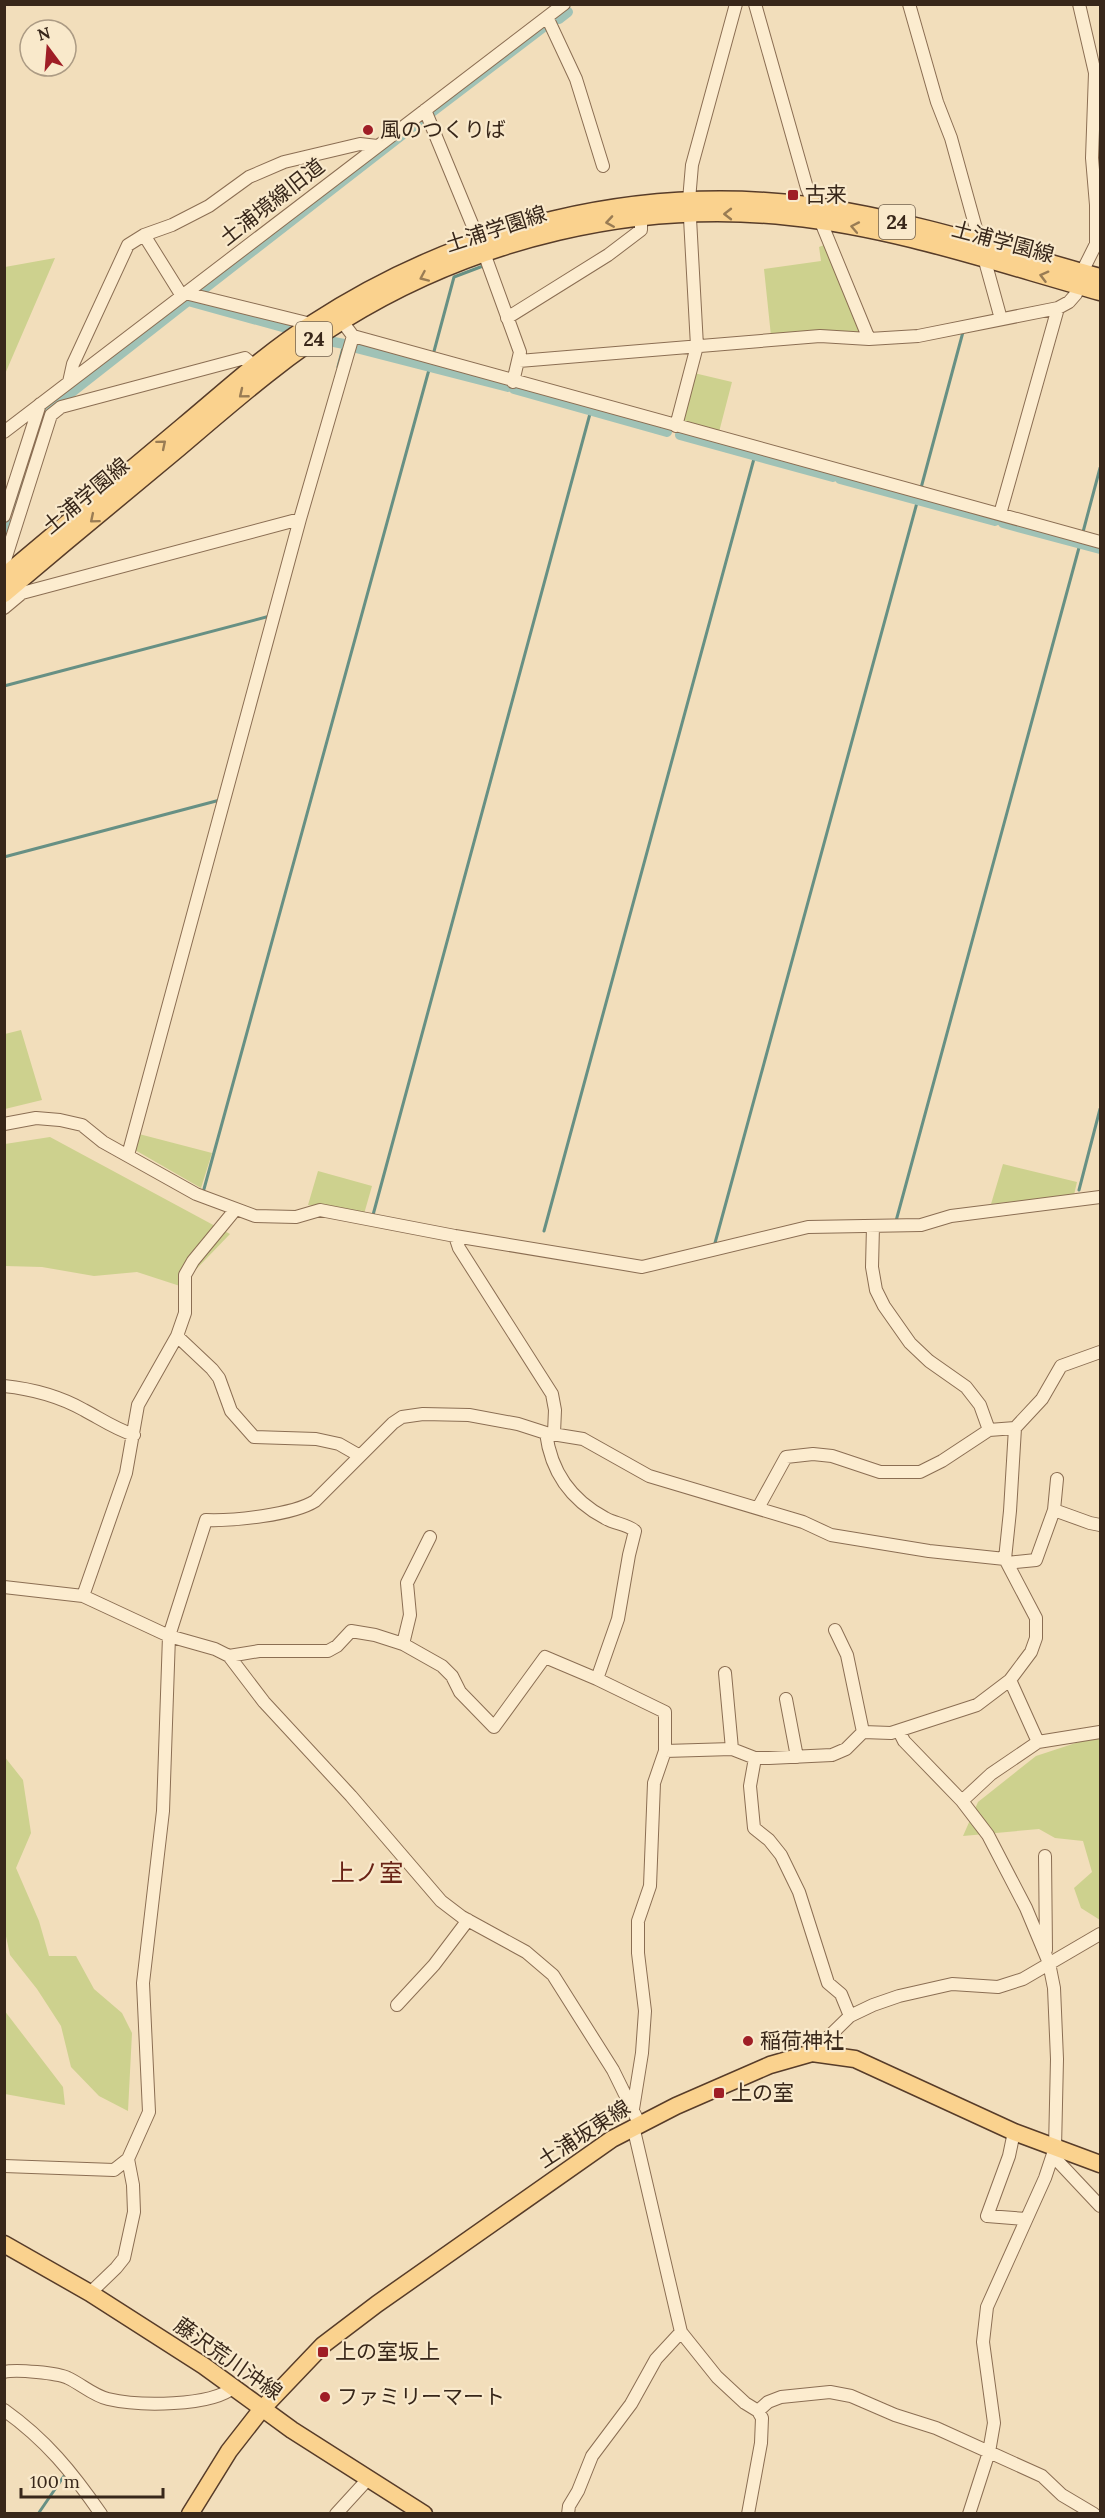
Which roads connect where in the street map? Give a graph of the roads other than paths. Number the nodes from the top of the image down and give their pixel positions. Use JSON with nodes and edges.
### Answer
{"nodes":[{"id":1,"x":736,"y":4,"type":"edge"},
{"id":2,"x":755,"y":4,"type":"edge"},
{"id":3,"x":909,"y":4,"type":"edge"},
{"id":4,"x":1079,"y":4,"type":"edge"},
{"id":5,"x":560,"y":6,"type":"edge"},
{"id":6,"x":547,"y":17,"type":"junction"},
{"id":7,"x":425,"y":110,"type":"junction"},
{"id":8,"x":377,"y":146,"type":"junction"},
{"id":9,"x":603,"y":166,"type":"dead end"},
{"id":10,"x":689,"y":207,"type":"junction"},
{"id":11,"x":817,"y":214,"type":"junction"},
{"id":12,"x":641,"y":218,"type":"junction"},
{"id":13,"x":144,"y":235,"type":"junction"},
{"id":14,"x":481,"y":247,"type":"junction"},
{"id":15,"x":1097,"y":251,"type":"edge"},
{"id":16,"x":983,"y":252,"type":"junction"},
{"id":17,"x":1101,"y":277,"type":"edge"},
{"id":18,"x":1081,"y":279,"type":"junction"},
{"id":19,"x":1101,"y":291,"type":"edge"},
{"id":20,"x":183,"y":295,"type":"junction"},
{"id":21,"x":1058,"y":308,"type":"junction"},
{"id":22,"x":338,"y":316,"type":"junction"},
{"id":23,"x":507,"y":318,"type":"junction"},
{"id":24,"x":1001,"y":319,"type":"junction"},
{"id":25,"x":311,"y":324,"type":"junction"},
{"id":26,"x":353,"y":336,"type":"junction"},
{"id":27,"x":869,"y":339,"type":"junction"},
{"id":28,"x":697,"y":346,"type":"junction"},
{"id":29,"x":519,"y":361,"type":"junction"},
{"id":30,"x":260,"y":371,"type":"junction"},
{"id":31,"x":69,"y":382,"type":"junction"},
{"id":32,"x":513,"y":382,"type":"junction"},
{"id":33,"x":40,"y":404,"type":"junction"},
{"id":34,"x":676,"y":426,"type":"junction"},
{"id":35,"x":4,"y":432,"type":"edge"},
{"id":36,"x":1000,"y":514,"type":"junction"},
{"id":37,"x":5,"y":515,"type":"edge"},
{"id":38,"x":19,"y":518,"type":"junction"},
{"id":39,"x":297,"y":520,"type":"junction"},
{"id":40,"x":1101,"y":542,"type":"edge"},
{"id":41,"x":9,"y":580,"type":"edge"},
{"id":42,"x":4,"y":608,"type":"edge"},
{"id":43,"x":4,"y":1124,"type":"edge"},
{"id":44,"x":128,"y":1155,"type":"junction"},
{"id":45,"x":1101,"y":1197,"type":"edge"},
{"id":46,"x":235,"y":1210,"type":"junction"},
{"id":47,"x":873,"y":1226,"type":"junction"},
{"id":48,"x":455,"y":1236,"type":"junction"},
{"id":49,"x":177,"y":1335,"type":"junction"},
{"id":50,"x":1101,"y":1352,"type":"edge"},
{"id":51,"x":4,"y":1386,"type":"edge"},
{"id":52,"x":1015,"y":1428,"type":"junction"},
{"id":53,"x":988,"y":1430,"type":"junction"},
{"id":54,"x":550,"y":1433,"type":"junction"},
{"id":55,"x":134,"y":1435,"type":"junction"},
{"id":56,"x":360,"y":1456,"type":"junction"},
{"id":57,"x":1058,"y":1479,"type":"dead end"},
{"id":58,"x":758,"y":1508,"type":"junction"},
{"id":59,"x":1054,"y":1510,"type":"junction"},
{"id":60,"x":1101,"y":1525,"type":"edge"},
{"id":61,"x":430,"y":1538,"type":"dead end"},
{"id":62,"x":1006,"y":1561,"type":"junction"},
{"id":63,"x":4,"y":1587,"type":"edge"},
{"id":64,"x":83,"y":1596,"type":"junction"},
{"id":65,"x":835,"y":1630,"type":"dead end"},
{"id":66,"x":169,"y":1635,"type":"junction"},
{"id":67,"x":403,"y":1644,"type":"junction"},
{"id":68,"x":229,"y":1656,"type":"junction"},
{"id":69,"x":725,"y":1673,"type":"dead end"},
{"id":70,"x":597,"y":1679,"type":"junction"},
{"id":71,"x":1010,"y":1680,"type":"junction"},
{"id":72,"x":786,"y":1699,"type":"dead end"},
{"id":73,"x":899,"y":1731,"type":"junction"},
{"id":74,"x":863,"y":1732,"type":"junction"},
{"id":75,"x":1101,"y":1732,"type":"edge"},
{"id":76,"x":1038,"y":1742,"type":"junction"},
{"id":77,"x":732,"y":1749,"type":"junction"},
{"id":78,"x":664,"y":1751,"type":"junction"},
{"id":79,"x":797,"y":1757,"type":"junction"},
{"id":80,"x":755,"y":1758,"type":"junction"},
{"id":81,"x":962,"y":1801,"type":"junction"},
{"id":82,"x":1045,"y":1856,"type":"dead end"},
{"id":83,"x":468,"y":1920,"type":"junction"},
{"id":84,"x":1101,"y":1934,"type":"edge"},
{"id":85,"x":1047,"y":1958,"type":"junction"},
{"id":86,"x":397,"y":2005,"type":"dead end"},
{"id":87,"x":850,"y":2016,"type":"junction"},
{"id":88,"x":812,"y":2053,"type":"junction"},
{"id":89,"x":635,"y":2119,"type":"junction"},
{"id":90,"x":1014,"y":2132,"type":"junction"},
{"id":91,"x":1054,"y":2152,"type":"junction"},
{"id":92,"x":128,"y":2159,"type":"junction"},
{"id":93,"x":1101,"y":2164,"type":"edge"},
{"id":94,"x":4,"y":2166,"type":"edge"},
{"id":95,"x":1101,"y":2206,"type":"edge"},
{"id":96,"x":1026,"y":2219,"type":"junction"},
{"id":97,"x":4,"y":2244,"type":"edge"},
{"id":98,"x":90,"y":2294,"type":"junction"},
{"id":99,"x":681,"y":2332,"type":"junction"},
{"id":100,"x":4,"y":2372,"type":"edge"},
{"id":101,"x":234,"y":2387,"type":"junction"},
{"id":102,"x":261,"y":2409,"type":"junction"},
{"id":103,"x":4,"y":2410,"type":"edge"},
{"id":104,"x":758,"y":2411,"type":"junction"},
{"id":105,"x":989,"y":2452,"type":"junction"},
{"id":106,"x":368,"y":2479,"type":"junction"},
{"id":107,"x":101,"y":2514,"type":"edge"},
{"id":108,"x":190,"y":2514,"type":"edge"},
{"id":109,"x":336,"y":2514,"type":"edge"},
{"id":110,"x":424,"y":2514,"type":"edge"},
{"id":111,"x":568,"y":2514,"type":"edge"},
{"id":112,"x":748,"y":2514,"type":"edge"},
{"id":113,"x":969,"y":2514,"type":"edge"},
{"id":114,"x":1094,"y":2514,"type":"edge"}],
"edges":[{"from":1,"to":10,"type":"street"},
{"from":2,"to":11,"type":"street"},
{"from":3,"to":16,"type":"street"},
{"from":4,"to":15,"type":"street"},
{"from":5,"to":6,"type":"street","name":"土浦境線旧道"},
{"from":6,"to":7,"type":"street","name":"土浦境線旧道"},
{"from":6,"to":9,"type":"street"},
{"from":7,"to":8,"type":"street","name":"土浦境線旧道"},
{"from":7,"to":14,"type":"street"},
{"from":8,"to":13,"type":"street"},
{"from":8,"to":20,"type":"street","name":"土浦境線旧道"},
{"from":10,"to":11,"type":"main road","name":"土浦学園線","number":"24"},
{"from":10,"to":12,"type":"main road","name":"土浦学園線","number":"24"},
{"from":10,"to":14,"type":"main road","name":"土浦学園線","number":"24"},
{"from":10,"to":28,"type":"street"},
{"from":11,"to":16,"type":"main road","name":"土浦学園線","number":"24"},
{"from":11,"to":27,"type":"street"},
{"from":12,"to":14,"type":"main road","name":"土浦学園線","number":"24","one_way":true},
{"from":12,"to":23,"type":"street"},
{"from":13,"to":20,"type":"street"},
{"from":13,"to":31,"type":"street"},
{"from":14,"to":22,"type":"main road","name":"土浦学園線","number":"24"},
{"from":14,"to":23,"type":"street"},
{"from":15,"to":18,"type":"street"},
{"from":16,"to":18,"type":"main road","name":"土浦学園線","number":"24"},
{"from":16,"to":24,"type":"street"},
{"from":17,"to":18,"type":"main road","name":"土浦学園線","number":"24"},
{"from":18,"to":19,"type":"main road","name":"土浦学園線","number":"24"},
{"from":18,"to":21,"type":"street"},
{"from":20,"to":25,"type":"street"},
{"from":20,"to":31,"type":"street","name":"土浦境線旧道"},
{"from":21,"to":24,"type":"street"},
{"from":21,"to":36,"type":"street"},
{"from":22,"to":25,"type":"main road","name":"土浦学園線","number":"24"},
{"from":22,"to":26,"type":"street"},
{"from":22,"to":30,"type":"main road","name":"土浦学園線","number":"24"},
{"from":23,"to":29,"type":"street"},
{"from":24,"to":27,"type":"street"},
{"from":25,"to":30,"type":"main road","name":"土浦学園線","number":"24"},
{"from":26,"to":32,"type":"street"},
{"from":26,"to":39,"type":"street"},
{"from":27,"to":28,"type":"street"},
{"from":28,"to":29,"type":"street"},
{"from":28,"to":34,"type":"street"},
{"from":29,"to":32,"type":"street"},
{"from":30,"to":38,"type":"street"},
{"from":30,"to":41,"type":"main road","name":"土浦学園線","number":"24"},
{"from":31,"to":33,"type":"street","name":"土浦境線旧道"},
{"from":32,"to":34,"type":"street"},
{"from":33,"to":35,"type":"street","name":"土浦境線旧道"},
{"from":33,"to":37,"type":"street"},
{"from":34,"to":36,"type":"street"},
{"from":36,"to":40,"type":"street"},
{"from":37,"to":38,"type":"street"},
{"from":38,"to":41,"type":"street"},
{"from":39,"to":41,"type":"street"},
{"from":39,"to":44,"type":"street"},
{"from":41,"to":42,"type":"street"},
{"from":43,"to":44,"type":"street"},
{"from":44,"to":46,"type":"street"},
{"from":45,"to":47,"type":"street"},
{"from":46,"to":48,"type":"street"},
{"from":46,"to":49,"type":"street"},
{"from":47,"to":48,"type":"street"},
{"from":47,"to":53,"type":"street"},
{"from":48,"to":54,"type":"street"},
{"from":49,"to":55,"type":"street"},
{"from":49,"to":56,"type":"street"},
{"from":50,"to":52,"type":"street"},
{"from":51,"to":55,"type":"street"},
{"from":52,"to":53,"type":"street"},
{"from":52,"to":62,"type":"street"},
{"from":53,"to":58,"type":"street"},
{"from":54,"to":56,"type":"street"},
{"from":54,"to":58,"type":"street"},
{"from":54,"to":70,"type":"street"},
{"from":55,"to":64,"type":"street"},
{"from":56,"to":66,"type":"street"},
{"from":57,"to":59,"type":"street"},
{"from":58,"to":62,"type":"street"},
{"from":59,"to":60,"type":"street"},
{"from":59,"to":62,"type":"street"},
{"from":61,"to":67,"type":"street"},
{"from":62,"to":71,"type":"street"},
{"from":63,"to":64,"type":"street"},
{"from":64,"to":66,"type":"street"},
{"from":65,"to":74,"type":"street"},
{"from":66,"to":68,"type":"street"},
{"from":66,"to":92,"type":"street"},
{"from":67,"to":68,"type":"street"},
{"from":67,"to":70,"type":"street"},
{"from":68,"to":83,"type":"street"},
{"from":69,"to":77,"type":"street"},
{"from":70,"to":78,"type":"street"},
{"from":71,"to":73,"type":"street"},
{"from":71,"to":76,"type":"street"},
{"from":72,"to":79,"type":"street"},
{"from":73,"to":74,"type":"street"},
{"from":73,"to":81,"type":"street"},
{"from":74,"to":79,"type":"street"},
{"from":75,"to":76,"type":"street"},
{"from":76,"to":81,"type":"street"},
{"from":77,"to":78,"type":"street"},
{"from":77,"to":80,"type":"street"},
{"from":78,"to":89,"type":"street"},
{"from":79,"to":80,"type":"street"},
{"from":80,"to":87,"type":"street"},
{"from":81,"to":85,"type":"street"},
{"from":82,"to":85,"type":"street"},
{"from":83,"to":86,"type":"street"},
{"from":83,"to":89,"type":"street"},
{"from":84,"to":85,"type":"street"},
{"from":85,"to":87,"type":"street"},
{"from":85,"to":91,"type":"street"},
{"from":87,"to":88,"type":"street"},
{"from":88,"to":89,"type":"main road","name":"土浦坂東線"},
{"from":88,"to":90,"type":"main road","name":"土浦坂東線"},
{"from":89,"to":99,"type":"street"},
{"from":89,"to":102,"type":"main road","name":"土浦坂東線"},
{"from":90,"to":91,"type":"main road","name":"土浦坂東線"},
{"from":90,"to":96,"type":"street"},
{"from":91,"to":93,"type":"main road","name":"土浦坂東線"},
{"from":91,"to":95,"type":"street"},
{"from":91,"to":96,"type":"street"},
{"from":92,"to":94,"type":"street"},
{"from":92,"to":98,"type":"street"},
{"from":96,"to":105,"type":"street"},
{"from":97,"to":98,"type":"main road","name":"藤沢荒川沖線"},
{"from":98,"to":101,"type":"main road","name":"藤沢荒川沖線"},
{"from":99,"to":104,"type":"street"},
{"from":99,"to":111,"type":"street"},
{"from":100,"to":101,"type":"street"},
{"from":101,"to":102,"type":"main road","name":"藤沢荒川沖線"},
{"from":102,"to":106,"type":"main road","name":"藤沢荒川沖線"},
{"from":102,"to":108,"type":"main road","name":"土浦坂東線"},
{"from":103,"to":107,"type":"street"},
{"from":104,"to":105,"type":"street"},
{"from":104,"to":112,"type":"street"},
{"from":105,"to":113,"type":"street"},
{"from":105,"to":114,"type":"street"},
{"from":106,"to":109,"type":"street"},
{"from":106,"to":110,"type":"main road","name":"藤沢荒川沖線"}]}
